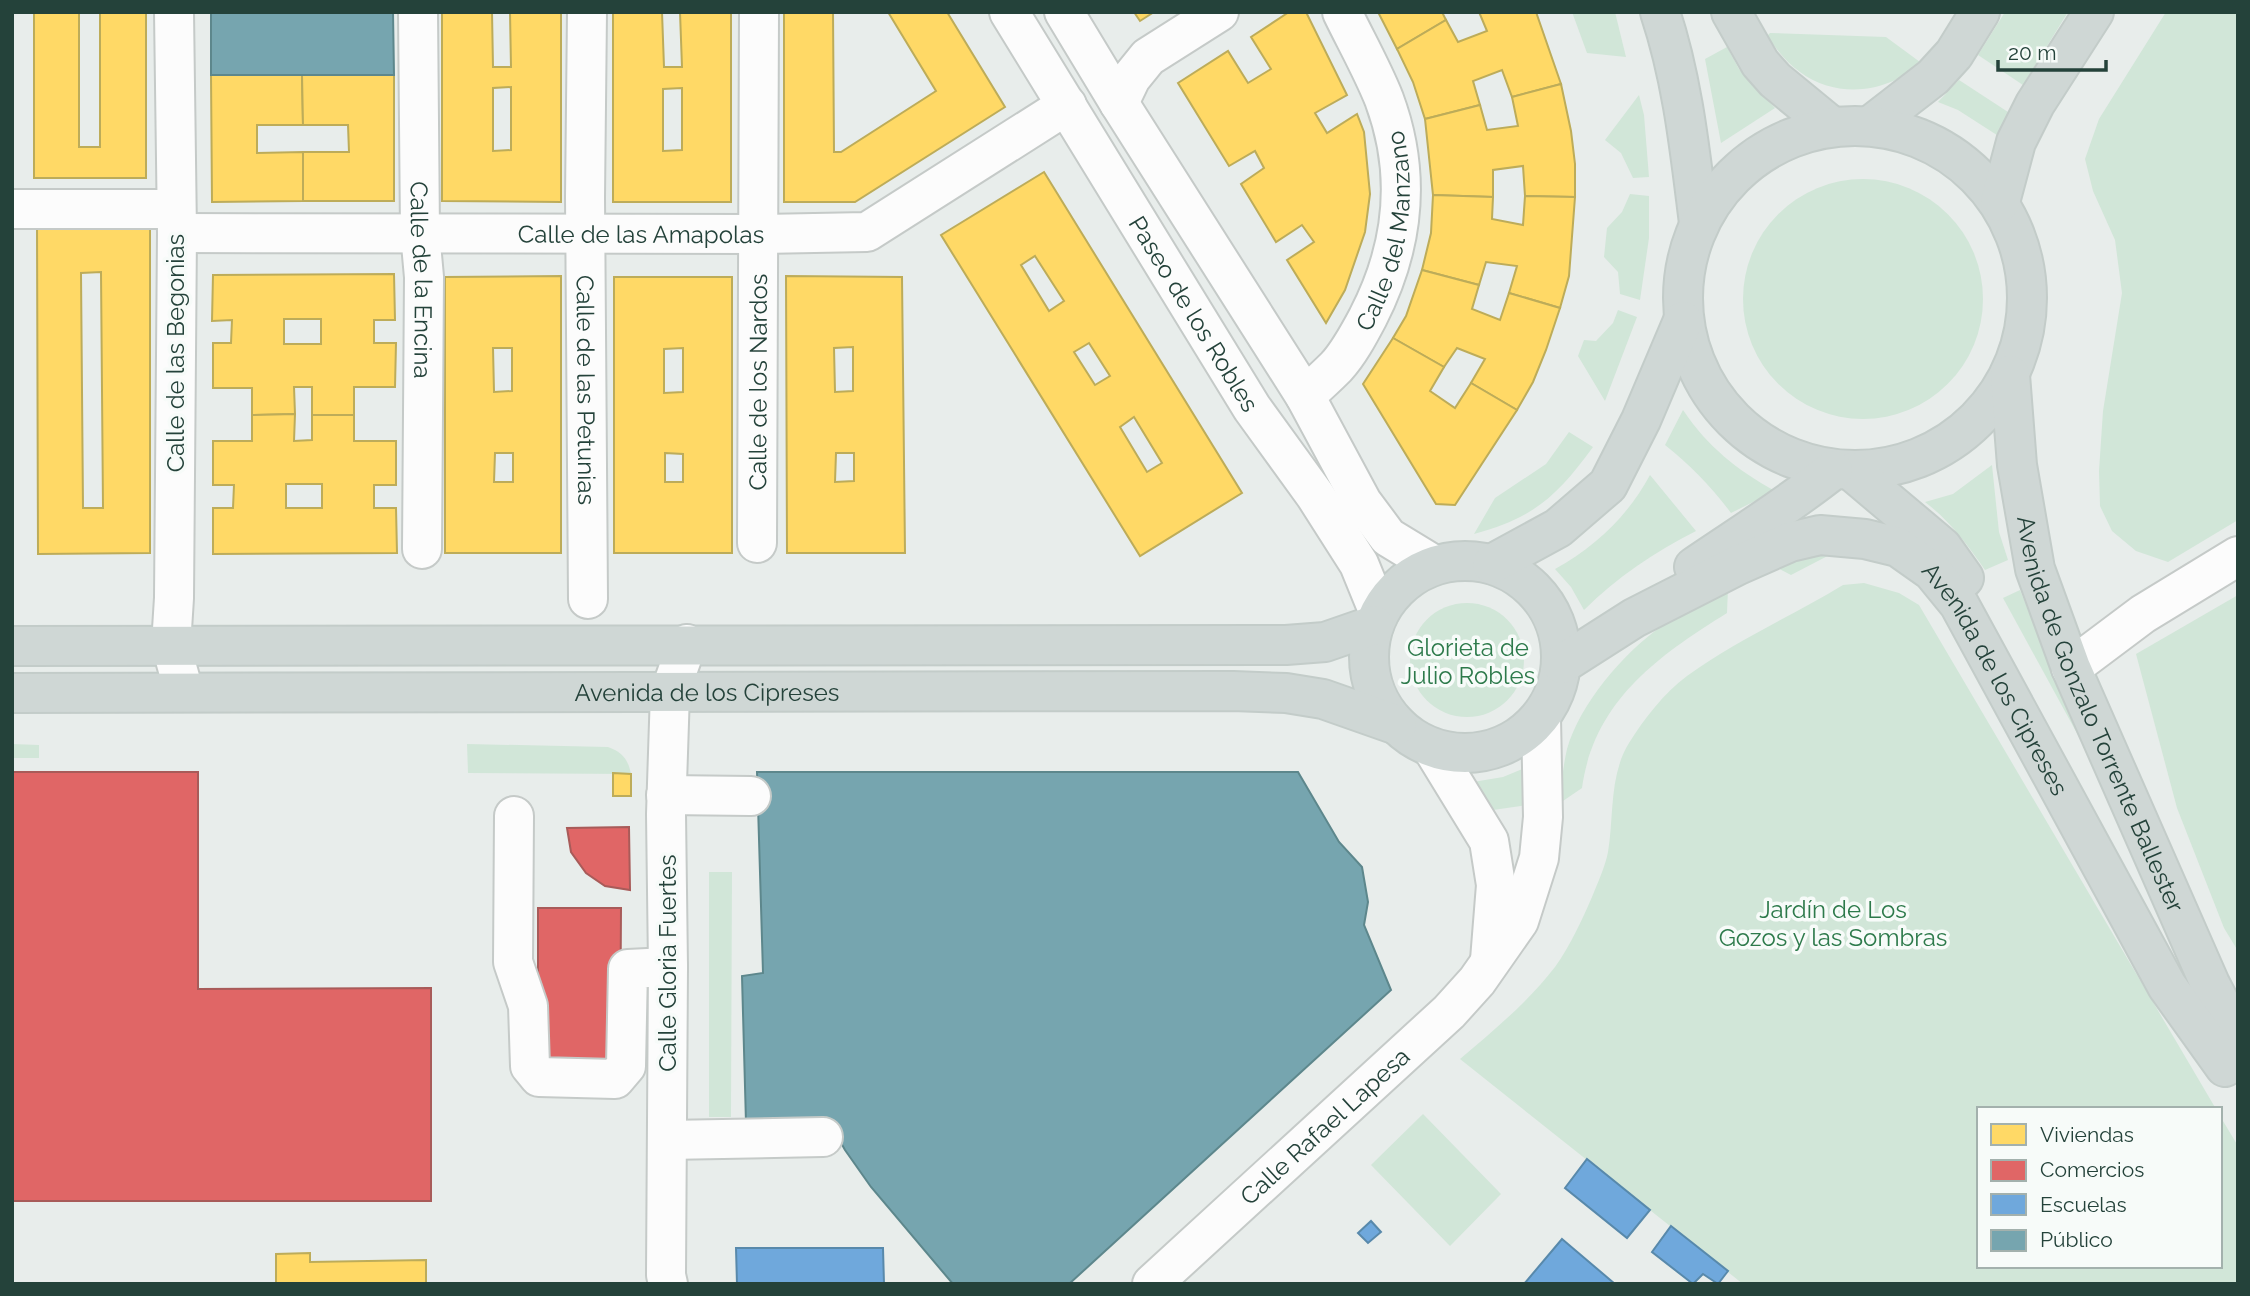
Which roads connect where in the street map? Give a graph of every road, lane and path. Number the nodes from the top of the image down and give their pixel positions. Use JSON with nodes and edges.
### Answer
{"nodes":[{"id":1,"x":174,"y":12,"type":"edge"},
{"id":2,"x":418,"y":12,"type":"edge"},
{"id":3,"x":587,"y":12,"type":"edge"},
{"id":4,"x":758,"y":12,"type":"edge"},
{"id":5,"x":1009,"y":12,"type":"edge"},
{"id":6,"x":1064,"y":12,"type":"edge"},
{"id":7,"x":1219,"y":12,"type":"edge"},
{"id":8,"x":1342,"y":12,"type":"edge"},
{"id":9,"x":1660,"y":12,"type":"edge"},
{"id":10,"x":1731,"y":12,"type":"edge"},
{"id":11,"x":1980,"y":12,"type":"edge"},
{"id":12,"x":2094,"y":12,"type":"edge"},
{"id":13,"x":1119,"y":103,"type":"junction"},
{"id":14,"x":1067,"y":105,"type":"junction"},
{"id":15,"x":1871,"y":125,"type":"junction"},
{"id":16,"x":1831,"y":126,"type":"junction"},
{"id":17,"x":2000,"y":202,"type":"junction"},
{"id":18,"x":12,"y":209,"type":"edge"},
{"id":19,"x":176,"y":221,"type":"junction"},
{"id":20,"x":1699,"y":223,"type":"junction"},
{"id":21,"x":586,"y":232,"type":"junction"},
{"id":22,"x":420,"y":233,"type":"junction"},
{"id":23,"x":758,"y":234,"type":"junction"},
{"id":24,"x":1684,"y":321,"type":"junction"},
{"id":25,"x":2010,"y":375,"type":"junction"},
{"id":26,"x":1305,"y":396,"type":"junction"},
{"id":27,"x":1843,"y":471,"type":"junction"},
{"id":28,"x":757,"y":543,"type":"dead end"},
{"id":29,"x":422,"y":549,"type":"dead end"},
{"id":30,"x":2238,"y":556,"type":"edge"},
{"id":31,"x":1492,"y":564,"type":"junction"},
{"id":32,"x":1434,"y":565,"type":"junction"},
{"id":33,"x":588,"y":599,"type":"dead end"},
{"id":34,"x":1634,"y":618,"type":"junction"},
{"id":35,"x":1377,"y":619,"type":"junction"},
{"id":36,"x":687,"y":644,"type":"junction"},
{"id":37,"x":171,"y":645,"type":"junction"},
{"id":38,"x":12,"y":646,"type":"edge"},
{"id":39,"x":1562,"y":664,"type":"junction"},
{"id":40,"x":2071,"y":668,"type":"junction"},
{"id":41,"x":184,"y":692,"type":"junction"},
{"id":42,"x":670,"y":692,"type":"junction"},
{"id":43,"x":12,"y":693,"type":"edge"},
{"id":44,"x":1541,"y":718,"type":"junction"},
{"id":45,"x":1397,"y":726,"type":"junction"},
{"id":46,"x":1433,"y":748,"type":"junction"},
{"id":47,"x":666,"y":795,"type":"junction"},
{"id":48,"x":751,"y":796,"type":"dead end"},
{"id":49,"x":514,"y":816,"type":"dead end"},
{"id":50,"x":1490,"y":960,"type":"junction"},
{"id":51,"x":668,"y":967,"type":"junction"},
{"id":52,"x":2233,"y":1063,"type":"edge"},
{"id":53,"x":823,"y":1138,"type":"dead end"},
{"id":54,"x":667,"y":1140,"type":"junction"},
{"id":55,"x":667,"y":1279,"type":"edge"},
{"id":56,"x":1152,"y":1284,"type":"edge"}],
"edges":[{"from":1,"to":19,"type":"street","name":"Calle de las Begonias"},
{"from":2,"to":22,"type":"street","name":"Calle de la Encina"},
{"from":3,"to":21,"type":"street","name":"Calle de las Petunias"},
{"from":4,"to":23,"type":"street","name":"Calle de los Nardos"},
{"from":5,"to":14,"type":"street","name":"Paseo de los Robles"},
{"from":6,"to":13,"type":"street","name":"Paseo de los Robles"},
{"from":7,"to":13,"type":"street"},
{"from":8,"to":26,"type":"street","name":"Calle del Manzano"},
{"from":9,"to":20,"type":"main road"},
{"from":10,"to":16,"type":"main road"},
{"from":11,"to":15,"type":"main road"},
{"from":12,"to":17,"type":"main road"},
{"from":13,"to":26,"type":"street","name":"Paseo de los Robles"},
{"from":14,"to":23,"type":"street","name":"Calle de las Amapolas"},
{"from":14,"to":35,"type":"street","name":"Paseo de los Robles"},
{"from":15,"to":16,"type":"main road"},
{"from":15,"to":17,"type":"main road"},
{"from":16,"to":20,"type":"main road"},
{"from":17,"to":25,"type":"main road"},
{"from":18,"to":19,"type":"street","name":"Calle de las Amapolas"},
{"from":19,"to":22,"type":"street","name":"Calle de las Amapolas"},
{"from":19,"to":37,"type":"street","name":"Calle de las Begonias"},
{"from":20,"to":24,"type":"main road"},
{"from":21,"to":22,"type":"street","name":"Calle de las Amapolas"},
{"from":21,"to":23,"type":"street","name":"Calle de las Amapolas"},
{"from":21,"to":33,"type":"street","name":"Calle de las Petunias"},
{"from":22,"to":29,"type":"street","name":"Calle de la Encina"},
{"from":23,"to":28,"type":"street","name":"Calle de los Nardos"},
{"from":24,"to":27,"type":"main road"},
{"from":24,"to":31,"type":"main road"},
{"from":25,"to":27,"type":"main road"},
{"from":25,"to":40,"type":"main road","name":"Avenida de Gonzalo Torrente Ballester"},
{"from":26,"to":32,"type":"street","name":"Paseo de los Robles"},
{"from":27,"to":34,"type":"main road","name":"Avenida de los Cipreses"},
{"from":27,"to":52,"type":"main road","name":"Avenida de Gonzalo Torrente Ballester"},
{"from":30,"to":40,"type":"street"},
{"from":31,"to":32,"type":"main road"},
{"from":31,"to":39,"type":"main road"},
{"from":32,"to":35,"type":"main road"},
{"from":34,"to":39,"type":"main road","name":"Avenida de los Cipreses"},
{"from":34,"to":52,"type":"main road","name":"Avenida de los Cipreses"},
{"from":35,"to":36,"type":"main road","name":"Avenida de los Cipreses"},
{"from":35,"to":45,"type":"main road"},
{"from":36,"to":37,"type":"main road","name":"Avenida de los Cipreses"},
{"from":36,"to":42,"type":"street","name":"Calle Gloria Fuertes"},
{"from":37,"to":38,"type":"main road","name":"Avenida de los Cipreses"},
{"from":37,"to":41,"type":"street","name":"Calle de las Begonias"},
{"from":39,"to":44,"type":"main road"},
{"from":40,"to":52,"type":"main road","name":"Avenida de Gonzalo Torrente Ballester"},
{"from":41,"to":42,"type":"main road","name":"Avenida de los Cipreses"},
{"from":41,"to":43,"type":"main road","name":"Avenida de los Cipreses"},
{"from":42,"to":45,"type":"main road","name":"Avenida de los Cipreses"},
{"from":42,"to":47,"type":"street","name":"Calle Gloria Fuertes"},
{"from":44,"to":46,"type":"main road"},
{"from":44,"to":50,"type":"street","name":"Calle Rafael Lapesa"},
{"from":45,"to":46,"type":"main road"},
{"from":46,"to":50,"type":"street"},
{"from":47,"to":48,"type":"street"},
{"from":47,"to":51,"type":"street","name":"Calle Gloria Fuertes"},
{"from":49,"to":51,"type":"street"},
{"from":50,"to":56,"type":"street","name":"Calle Rafael Lapesa"},
{"from":51,"to":54,"type":"street","name":"Calle Gloria Fuertes"},
{"from":53,"to":54,"type":"street"},
{"from":54,"to":55,"type":"street","name":"Calle Gloria Fuertes"}]}
